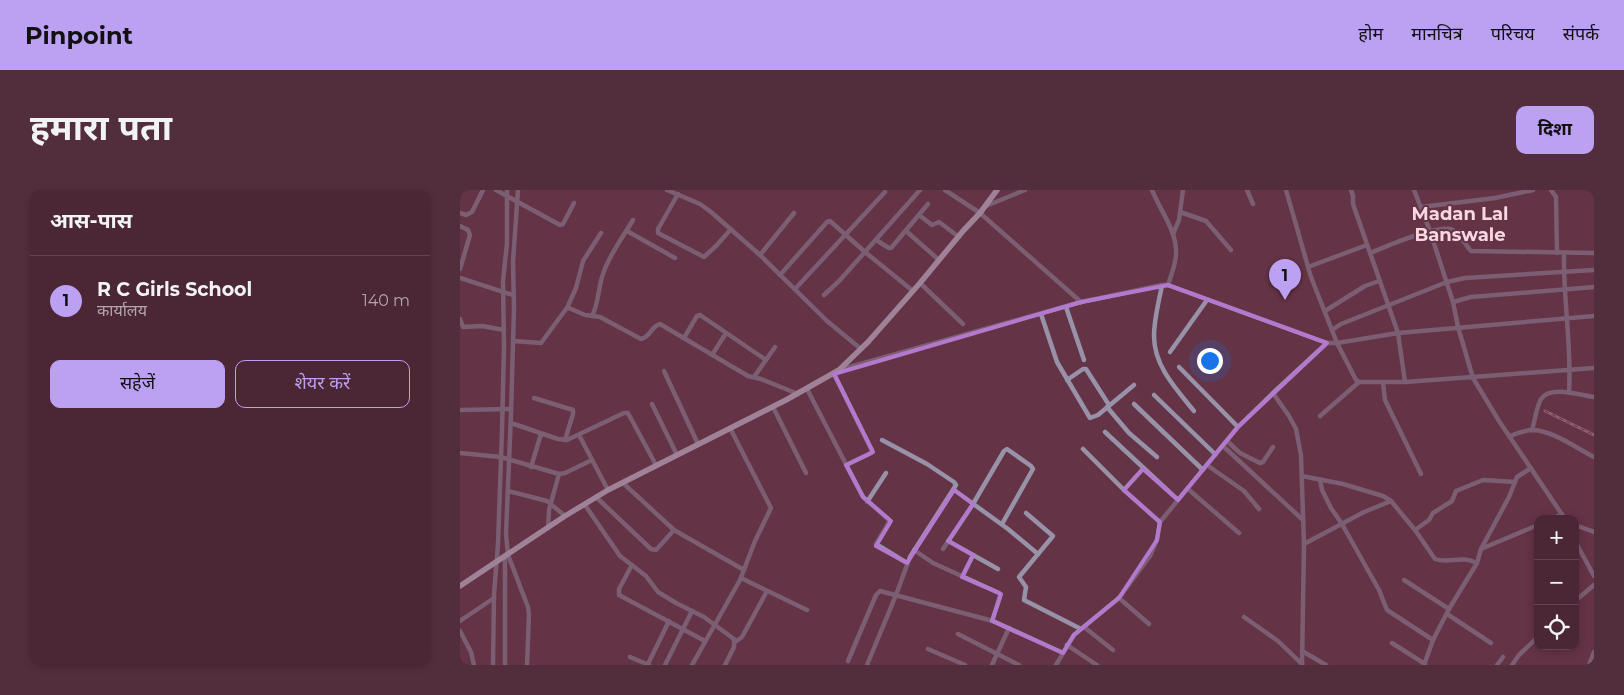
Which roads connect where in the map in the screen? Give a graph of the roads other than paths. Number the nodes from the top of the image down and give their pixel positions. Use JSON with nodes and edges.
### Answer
{"nodes":[{"id":1,"x":483,"y":190,"type":"edge"},
{"id":2,"x":496,"y":190,"type":"edge"},
{"id":3,"x":518,"y":190,"type":"edge"},
{"id":4,"x":667,"y":190,"type":"edge"},
{"id":5,"x":920,"y":190,"type":"edge"},
{"id":6,"x":945,"y":190,"type":"edge"},
{"id":7,"x":998,"y":190,"type":"edge"},
{"id":8,"x":1025,"y":190,"type":"edge"},
{"id":9,"x":1152,"y":190,"type":"edge"},
{"id":10,"x":1183,"y":190,"type":"edge"},
{"id":11,"x":1247,"y":190,"type":"edge"},
{"id":12,"x":1286,"y":190,"type":"edge"},
{"id":13,"x":1351,"y":190,"type":"edge"},
{"id":14,"x":1416,"y":190,"type":"edge"},
{"id":15,"x":1532,"y":190,"type":"edge"},
{"id":16,"x":1551,"y":190,"type":"edge"},
{"id":17,"x":885,"y":192,"type":"dead end"},
{"id":18,"x":678,"y":194,"type":"junction"},
{"id":19,"x":511,"y":196,"type":"edge"},
{"id":20,"x":574,"y":203,"type":"dead end"},
{"id":21,"x":928,"y":204,"type":"dead end"},
{"id":22,"x":1253,"y":204,"type":"dead end"},
{"id":23,"x":986,"y":206,"type":"junction"},
{"id":24,"x":1421,"y":207,"type":"junction"},
{"id":25,"x":1180,"y":212,"type":"junction"},
{"id":26,"x":460,"y":213,"type":"edge"},
{"id":27,"x":794,"y":213,"type":"dead end"},
{"id":28,"x":980,"y":214,"type":"junction"},
{"id":29,"x":919,"y":215,"type":"junction"},
{"id":30,"x":633,"y":220,"type":"dead end"},
{"id":31,"x":460,"y":226,"type":"edge"},
{"id":32,"x":731,"y":229,"type":"junction"},
{"id":33,"x":627,"y":231,"type":"junction"},
{"id":34,"x":906,"y":231,"type":"junction"},
{"id":35,"x":1430,"y":231,"type":"junction"},
{"id":36,"x":601,"y":233,"type":"dead end"},
{"id":37,"x":1172,"y":234,"type":"junction"},
{"id":38,"x":846,"y":235,"type":"junction"},
{"id":39,"x":958,"y":237,"type":"junction"},
{"id":40,"x":876,"y":240,"type":"junction"},
{"id":41,"x":1367,"y":245,"type":"junction"},
{"id":42,"x":1231,"y":250,"type":"dead end"},
{"id":43,"x":865,"y":252,"type":"junction"},
{"id":44,"x":1370,"y":253,"type":"junction"},
{"id":45,"x":1556,"y":253,"type":"junction"},
{"id":46,"x":1564,"y":253,"type":"junction"},
{"id":47,"x":1594,"y":253,"type":"edge"},
{"id":48,"x":760,"y":255,"type":"junction"},
{"id":49,"x":675,"y":258,"type":"dead end"},
{"id":50,"x":939,"y":260,"type":"junction"},
{"id":51,"x":1308,"y":267,"type":"junction"},
{"id":52,"x":460,"y":269,"type":"edge"},
{"id":53,"x":1594,"y":270,"type":"edge"},
{"id":54,"x":1564,"y":272,"type":"junction"},
{"id":55,"x":780,"y":275,"type":"junction"},
{"id":56,"x":460,"y":278,"type":"edge"},
{"id":57,"x":1379,"y":281,"type":"junction"},
{"id":58,"x":1446,"y":282,"type":"junction"},
{"id":59,"x":920,"y":284,"type":"junction"},
{"id":60,"x":1162,"y":285,"type":"junction"},
{"id":61,"x":1168,"y":286,"type":"junction"},
{"id":62,"x":1594,"y":287,"type":"edge"},
{"id":63,"x":795,"y":289,"type":"junction"},
{"id":64,"x":1564,"y":289,"type":"junction"},
{"id":65,"x":913,"y":291,"type":"junction"},
{"id":66,"x":508,"y":294,"type":"junction"},
{"id":67,"x":824,"y":295,"type":"dead end"},
{"id":68,"x":1207,"y":300,"type":"junction"},
{"id":69,"x":1081,"y":302,"type":"junction"},
{"id":70,"x":1453,"y":302,"type":"junction"},
{"id":71,"x":1387,"y":305,"type":"junction"},
{"id":72,"x":1066,"y":307,"type":"junction"},
{"id":73,"x":567,"y":308,"type":"junction"},
{"id":74,"x":1325,"y":311,"type":"junction"},
{"id":75,"x":1041,"y":314,"type":"junction"},
{"id":76,"x":592,"y":316,"type":"junction"},
{"id":77,"x":1594,"y":316,"type":"edge"},
{"id":78,"x":1566,"y":318,"type":"junction"},
{"id":79,"x":460,"y":319,"type":"edge"},
{"id":80,"x":963,"y":324,"type":"dead end"},
{"id":81,"x":1458,"y":327,"type":"junction"},
{"id":82,"x":504,"y":330,"type":"junction"},
{"id":83,"x":1332,"y":330,"type":"junction"},
{"id":84,"x":726,"y":333,"type":"junction"},
{"id":85,"x":1398,"y":333,"type":"junction"},
{"id":86,"x":684,"y":338,"type":"junction"},
{"id":87,"x":512,"y":341,"type":"junction"},
{"id":88,"x":1327,"y":343,"type":"junction"},
{"id":89,"x":1337,"y":343,"type":"junction"},
{"id":90,"x":775,"y":347,"type":"dead end"},
{"id":91,"x":861,"y":350,"type":"junction"},
{"id":92,"x":1170,"y":352,"type":"dead end"},
{"id":93,"x":712,"y":355,"type":"junction"},
{"id":94,"x":766,"y":360,"type":"junction"},
{"id":95,"x":1084,"y":360,"type":"dead end"},
{"id":96,"x":1179,"y":367,"type":"dead end"},
{"id":97,"x":1594,"y":368,"type":"edge"},
{"id":98,"x":1570,"y":369,"type":"junction"},
{"id":99,"x":664,"y":372,"type":"dead end"},
{"id":100,"x":836,"y":372,"type":"junction"},
{"id":101,"x":754,"y":377,"type":"junction"},
{"id":102,"x":1473,"y":378,"type":"junction"},
{"id":103,"x":1067,"y":380,"type":"junction"},
{"id":104,"x":1359,"y":382,"type":"junction"},
{"id":105,"x":1405,"y":382,"type":"junction"},
{"id":106,"x":1383,"y":383,"type":"junction"},
{"id":107,"x":1134,"y":385,"type":"dead end"},
{"id":108,"x":807,"y":389,"type":"junction"},
{"id":109,"x":1273,"y":393,"type":"junction"},
{"id":110,"x":1569,"y":393,"type":"junction"},
{"id":111,"x":798,"y":394,"type":"junction"},
{"id":112,"x":1154,"y":395,"type":"dead end"},
{"id":113,"x":1594,"y":397,"type":"edge"},
{"id":114,"x":534,"y":398,"type":"dead end"},
{"id":115,"x":652,"y":404,"type":"dead end"},
{"id":116,"x":1134,"y":404,"type":"dead end"},
{"id":117,"x":1108,"y":406,"type":"junction"},
{"id":118,"x":773,"y":407,"type":"junction"},
{"id":119,"x":506,"y":409,"type":"junction"},
{"id":120,"x":460,"y":410,"type":"edge"},
{"id":121,"x":1194,"y":411,"type":"dead end"},
{"id":122,"x":1320,"y":416,"type":"dead end"},
{"id":123,"x":511,"y":423,"type":"junction"},
{"id":124,"x":1238,"y":427,"type":"junction"},
{"id":125,"x":730,"y":428,"type":"junction"},
{"id":126,"x":1532,"y":430,"type":"junction"},
{"id":127,"x":1105,"y":432,"type":"dead end"},
{"id":128,"x":541,"y":434,"type":"junction"},
{"id":129,"x":579,"y":435,"type":"junction"},
{"id":130,"x":1510,"y":436,"type":"junction"},
{"id":131,"x":565,"y":440,"type":"junction"},
{"id":132,"x":882,"y":440,"type":"dead end"},
{"id":133,"x":1227,"y":441,"type":"junction"},
{"id":134,"x":698,"y":444,"type":"junction"},
{"id":135,"x":1223,"y":446,"type":"junction"},
{"id":136,"x":1273,"y":446,"type":"dead end"},
{"id":137,"x":1083,"y":449,"type":"dead end"},
{"id":138,"x":460,"y":453,"type":"edge"},
{"id":139,"x":677,"y":455,"type":"junction"},
{"id":140,"x":1216,"y":455,"type":"junction"},
{"id":141,"x":1157,"y":456,"type":"dead end"},
{"id":142,"x":1594,"y":457,"type":"edge"},
{"id":143,"x":505,"y":458,"type":"junction"},
{"id":144,"x":592,"y":460,"type":"junction"},
{"id":145,"x":656,"y":465,"type":"junction"},
{"id":146,"x":846,"y":465,"type":"junction"},
{"id":147,"x":1207,"y":465,"type":"junction"},
{"id":148,"x":531,"y":467,"type":"junction"},
{"id":149,"x":1531,"y":468,"type":"junction"},
{"id":150,"x":1143,"y":469,"type":"junction"},
{"id":151,"x":1203,"y":470,"type":"junction"},
{"id":152,"x":806,"y":473,"type":"dead end"},
{"id":153,"x":886,"y":473,"type":"dead end"},
{"id":154,"x":559,"y":474,"type":"junction"},
{"id":155,"x":1421,"y":474,"type":"dead end"},
{"id":156,"x":1302,"y":476,"type":"junction"},
{"id":157,"x":1320,"y":480,"type":"junction"},
{"id":158,"x":1515,"y":482,"type":"junction"},
{"id":159,"x":623,"y":483,"type":"junction"},
{"id":160,"x":1188,"y":489,"type":"junction"},
{"id":161,"x":608,"y":490,"type":"junction"},
{"id":162,"x":954,"y":490,"type":"junction"},
{"id":163,"x":1124,"y":490,"type":"junction"},
{"id":164,"x":508,"y":491,"type":"junction"},
{"id":165,"x":596,"y":497,"type":"junction"},
{"id":166,"x":1178,"y":500,"type":"junction"},
{"id":167,"x":1391,"y":501,"type":"junction"},
{"id":168,"x":867,"y":502,"type":"junction"},
{"id":169,"x":550,"y":503,"type":"junction"},
{"id":170,"x":585,"y":504,"type":"junction"},
{"id":171,"x":974,"y":504,"type":"junction"},
{"id":172,"x":1258,"y":509,"type":"dead end"},
{"id":173,"x":1026,"y":513,"type":"dead end"},
{"id":174,"x":1562,"y":515,"type":"edge"},
{"id":175,"x":565,"y":516,"type":"junction"},
{"id":176,"x":1303,"y":520,"type":"junction"},
{"id":177,"x":1160,"y":522,"type":"junction"},
{"id":178,"x":1002,"y":524,"type":"junction"},
{"id":179,"x":1342,"y":524,"type":"junction"},
{"id":180,"x":1579,"y":526,"type":"edge"},
{"id":181,"x":1534,"y":527,"type":"edge"},
{"id":182,"x":548,"y":528,"type":"junction"},
{"id":183,"x":674,"y":530,"type":"junction"},
{"id":184,"x":1415,"y":530,"type":"junction"},
{"id":185,"x":1594,"y":532,"type":"edge"},
{"id":186,"x":1239,"y":533,"type":"dead end"},
{"id":187,"x":948,"y":542,"type":"junction"},
{"id":188,"x":1304,"y":544,"type":"junction"},
{"id":189,"x":943,"y":549,"type":"dead end"},
{"id":190,"x":1482,"y":549,"type":"junction"},
{"id":191,"x":1579,"y":549,"type":"edge"},
{"id":192,"x":914,"y":550,"type":"junction"},
{"id":193,"x":1038,"y":554,"type":"junction"},
{"id":194,"x":973,"y":555,"type":"junction"},
{"id":195,"x":502,"y":558,"type":"junction"},
{"id":196,"x":907,"y":563,"type":"junction"},
{"id":197,"x":1477,"y":563,"type":"junction"},
{"id":198,"x":632,"y":565,"type":"junction"},
{"id":199,"x":998,"y":569,"type":"dead end"},
{"id":200,"x":744,"y":570,"type":"junction"},
{"id":201,"x":1594,"y":576,"type":"edge"},
{"id":202,"x":962,"y":577,"type":"junction"},
{"id":203,"x":741,"y":578,"type":"junction"},
{"id":204,"x":1404,"y":580,"type":"dead end"},
{"id":205,"x":1594,"y":585,"type":"edge"},
{"id":206,"x":460,"y":586,"type":"edge"},
{"id":207,"x":768,"y":591,"type":"junction"},
{"id":208,"x":896,"y":595,"type":"junction"},
{"id":209,"x":494,"y":598,"type":"junction"},
{"id":210,"x":1119,"y":598,"type":"junction"},
{"id":211,"x":1579,"y":598,"type":"edge"},
{"id":212,"x":807,"y":610,"type":"dead end"},
{"id":213,"x":692,"y":611,"type":"junction"},
{"id":214,"x":1448,"y":611,"type":"junction"},
{"id":215,"x":1244,"y":617,"type":"dead end"},
{"id":216,"x":669,"y":621,"type":"junction"},
{"id":217,"x":992,"y":621,"type":"junction"},
{"id":218,"x":460,"y":622,"type":"edge"},
{"id":219,"x":1149,"y":624,"type":"dead end"},
{"id":220,"x":715,"y":625,"type":"junction"},
{"id":221,"x":1009,"y":628,"type":"junction"},
{"id":222,"x":1082,"y":628,"type":"junction"},
{"id":223,"x":684,"y":629,"type":"junction"},
{"id":224,"x":460,"y":631,"type":"edge"},
{"id":225,"x":958,"y":634,"type":"dead end"},
{"id":226,"x":1433,"y":640,"type":"junction"},
{"id":227,"x":705,"y":641,"type":"junction"},
{"id":228,"x":736,"y":642,"type":"junction"},
{"id":229,"x":1534,"y":642,"type":"edge"},
{"id":230,"x":1392,"y":643,"type":"dead end"},
{"id":231,"x":1491,"y":643,"type":"dead end"},
{"id":232,"x":1067,"y":645,"type":"junction"},
{"id":233,"x":928,"y":648,"type":"dead end"},
{"id":234,"x":1113,"y":650,"type":"dead end"},
{"id":235,"x":1302,"y":651,"type":"junction"},
{"id":236,"x":1594,"y":652,"type":"edge"},
{"id":237,"x":1063,"y":653,"type":"junction"},
{"id":238,"x":997,"y":654,"type":"junction"},
{"id":239,"x":630,"y":657,"type":"dead end"},
{"id":240,"x":1503,"y":657,"type":"dead end"},
{"id":241,"x":848,"y":661,"type":"dead end"},
{"id":242,"x":474,"y":665,"type":"edge"},
{"id":243,"x":493,"y":665,"type":"edge"},
{"id":244,"x":504,"y":665,"type":"edge"},
{"id":245,"x":527,"y":665,"type":"edge"},
{"id":246,"x":648,"y":665,"type":"edge"},
{"id":247,"x":666,"y":665,"type":"edge"},
{"id":248,"x":692,"y":665,"type":"edge"},
{"id":249,"x":726,"y":665,"type":"edge"},
{"id":250,"x":867,"y":665,"type":"edge"},
{"id":251,"x":965,"y":665,"type":"edge"},
{"id":252,"x":992,"y":665,"type":"edge"},
{"id":253,"x":1019,"y":665,"type":"edge"},
{"id":254,"x":1056,"y":665,"type":"edge"},
{"id":255,"x":1097,"y":665,"type":"edge"},
{"id":256,"x":1303,"y":665,"type":"edge"},
{"id":257,"x":1326,"y":665,"type":"edge"},
{"id":258,"x":1425,"y":665,"type":"edge"},
{"id":259,"x":1497,"y":665,"type":"edge"},
{"id":260,"x":1512,"y":665,"type":"edge"},
{"id":261,"x":1588,"y":665,"type":"edge"}],
"edges":[{"from":1,"to":26,"type":"street"},
{"from":2,"to":19,"type":"street"},
{"from":3,"to":19,"type":"street"},
{"from":4,"to":18,"type":"street"},
{"from":5,"to":40,"type":"street"},
{"from":6,"to":28,"type":"street"},
{"from":7,"to":23,"type":"main road"},
{"from":8,"to":23,"type":"street"},
{"from":9,"to":37,"type":"street"},
{"from":10,"to":25,"type":"street"},
{"from":11,"to":22,"type":"street"},
{"from":12,"to":51,"type":"street"},
{"from":13,"to":41,"type":"street"},
{"from":14,"to":24,"type":"street"},
{"from":15,"to":24,"type":"street"},
{"from":16,"to":45,"type":"street"},
{"from":17,"to":38,"type":"street"},
{"from":18,"to":32,"type":"street"},
{"from":18,"to":32,"type":"street"},
{"from":19,"to":20,"type":"street"},
{"from":19,"to":66,"type":"street"},
{"from":19,"to":66,"type":"street"},
{"from":21,"to":29,"type":"street"},
{"from":23,"to":28,"type":"main road"},
{"from":24,"to":35,"type":"street"},
{"from":25,"to":37,"type":"street"},
{"from":25,"to":42,"type":"street"},
{"from":27,"to":48,"type":"street"},
{"from":28,"to":39,"type":"main road"},
{"from":28,"to":69,"type":"street"},
{"from":29,"to":34,"type":"street"},
{"from":29,"to":39,"type":"street"},
{"from":30,"to":33,"type":"street"},
{"from":31,"to":52,"type":"street"},
{"from":32,"to":48,"type":"street"},
{"from":33,"to":49,"type":"street"},
{"from":33,"to":76,"type":"street"},
{"from":34,"to":40,"type":"street"},
{"from":34,"to":50,"type":"street"},
{"from":35,"to":44,"type":"street"},
{"from":35,"to":45,"type":"street"},
{"from":35,"to":58,"type":"street"},
{"from":36,"to":73,"type":"street"},
{"from":37,"to":61,"type":"street"},
{"from":38,"to":43,"type":"street"},
{"from":38,"to":55,"type":"street"},
{"from":38,"to":63,"type":"street"},
{"from":39,"to":50,"type":"main road"},
{"from":40,"to":43,"type":"street"},
{"from":41,"to":44,"type":"street"},
{"from":41,"to":51,"type":"street"},
{"from":43,"to":65,"type":"street"},
{"from":43,"to":67,"type":"street"},
{"from":44,"to":57,"type":"street"},
{"from":45,"to":46,"type":"street"},
{"from":46,"to":47,"type":"street"},
{"from":46,"to":54,"type":"street"},
{"from":48,"to":55,"type":"street"},
{"from":50,"to":59,"type":"main road"},
{"from":51,"to":74,"type":"street"},
{"from":53,"to":54,"type":"street"},
{"from":54,"to":58,"type":"street"},
{"from":54,"to":64,"type":"street"},
{"from":55,"to":63,"type":"street"},
{"from":56,"to":66,"type":"street"},
{"from":57,"to":71,"type":"street"},
{"from":57,"to":74,"type":"street"},
{"from":58,"to":70,"type":"street"},
{"from":58,"to":71,"type":"street"},
{"from":59,"to":65,"type":"main road"},
{"from":59,"to":80,"type":"street"},
{"from":60,"to":61,"type":"street"},
{"from":60,"to":69,"type":"street"},
{"from":60,"to":121,"type":"street"},
{"from":61,"to":68,"type":"street"},
{"from":62,"to":64,"type":"street"},
{"from":63,"to":91,"type":"street"},
{"from":64,"to":70,"type":"street"},
{"from":64,"to":78,"type":"street"},
{"from":65,"to":91,"type":"main road"},
{"from":66,"to":82,"type":"street"},
{"from":66,"to":87,"type":"street"},
{"from":68,"to":88,"type":"street"},
{"from":68,"to":92,"type":"street"},
{"from":69,"to":72,"type":"street"},
{"from":70,"to":81,"type":"street"},
{"from":71,"to":83,"type":"street"},
{"from":71,"to":85,"type":"street"},
{"from":72,"to":75,"type":"street"},
{"from":72,"to":95,"type":"street"},
{"from":73,"to":76,"type":"street"},
{"from":73,"to":87,"type":"street"},
{"from":74,"to":83,"type":"street"},
{"from":75,"to":100,"type":"street"},
{"from":75,"to":103,"type":"street"},
{"from":76,"to":86,"type":"street"},
{"from":77,"to":78,"type":"street"},
{"from":78,"to":81,"type":"street"},
{"from":78,"to":98,"type":"street"},
{"from":79,"to":82,"type":"street"},
{"from":81,"to":85,"type":"street"},
{"from":81,"to":102,"type":"street"},
{"from":82,"to":119,"type":"street"},
{"from":83,"to":89,"type":"street"},
{"from":84,"to":86,"type":"street"},
{"from":84,"to":93,"type":"street"},
{"from":84,"to":94,"type":"street"},
{"from":85,"to":89,"type":"street"},
{"from":85,"to":105,"type":"street"},
{"from":86,"to":93,"type":"street"},
{"from":87,"to":119,"type":"street"},
{"from":88,"to":89,"type":"street"},
{"from":88,"to":109,"type":"street"},
{"from":89,"to":104,"type":"street"},
{"from":90,"to":94,"type":"street"},
{"from":91,"to":100,"type":"main road"},
{"from":93,"to":101,"type":"street"},
{"from":94,"to":101,"type":"street"},
{"from":96,"to":124,"type":"street"},
{"from":97,"to":98,"type":"street"},
{"from":98,"to":102,"type":"street"},
{"from":98,"to":110,"type":"street"},
{"from":99,"to":134,"type":"street"},
{"from":100,"to":108,"type":"main road"},
{"from":100,"to":146,"type":"street"},
{"from":101,"to":111,"type":"street"},
{"from":102,"to":105,"type":"street"},
{"from":102,"to":130,"type":"street"},
{"from":103,"to":117,"type":"street"},
{"from":103,"to":117,"type":"street"},
{"from":104,"to":106,"type":"street"},
{"from":104,"to":122,"type":"street"},
{"from":105,"to":106,"type":"street"},
{"from":106,"to":155,"type":"street"},
{"from":107,"to":117,"type":"street"},
{"from":108,"to":111,"type":"main road"},
{"from":108,"to":146,"type":"street"},
{"from":109,"to":124,"type":"street"},
{"from":109,"to":156,"type":"street"},
{"from":110,"to":113,"type":"street"},
{"from":110,"to":126,"type":"street"},
{"from":111,"to":118,"type":"main road"},
{"from":112,"to":140,"type":"street"},
{"from":114,"to":131,"type":"street"},
{"from":115,"to":139,"type":"street"},
{"from":116,"to":151,"type":"street"},
{"from":117,"to":141,"type":"street"},
{"from":118,"to":125,"type":"main road"},
{"from":118,"to":152,"type":"street"},
{"from":119,"to":120,"type":"street"},
{"from":119,"to":123,"type":"street"},
{"from":119,"to":143,"type":"street"},
{"from":123,"to":128,"type":"street"},
{"from":123,"to":143,"type":"street"},
{"from":124,"to":133,"type":"street"},
{"from":125,"to":134,"type":"main road"},
{"from":125,"to":200,"type":"street"},
{"from":126,"to":130,"type":"street"},
{"from":126,"to":142,"type":"street"},
{"from":127,"to":150,"type":"street"},
{"from":128,"to":131,"type":"street"},
{"from":128,"to":148,"type":"street"},
{"from":129,"to":131,"type":"street"},
{"from":129,"to":144,"type":"street"},
{"from":129,"to":145,"type":"street"},
{"from":130,"to":149,"type":"street"},
{"from":132,"to":162,"type":"street"},
{"from":133,"to":135,"type":"street"},
{"from":133,"to":136,"type":"street"},
{"from":134,"to":139,"type":"main road"},
{"from":135,"to":140,"type":"street"},
{"from":135,"to":176,"type":"street"},
{"from":137,"to":163,"type":"street"},
{"from":138,"to":143,"type":"street"},
{"from":139,"to":145,"type":"main road"},
{"from":140,"to":147,"type":"street"},
{"from":143,"to":148,"type":"street"},
{"from":143,"to":164,"type":"street"},
{"from":143,"to":195,"type":"street"},
{"from":144,"to":154,"type":"street"},
{"from":144,"to":161,"type":"street"},
{"from":145,"to":159,"type":"main road"},
{"from":146,"to":168,"type":"street"},
{"from":147,"to":151,"type":"street"},
{"from":147,"to":172,"type":"street"},
{"from":148,"to":154,"type":"street"},
{"from":149,"to":158,"type":"street"},
{"from":149,"to":174,"type":"street"},
{"from":150,"to":163,"type":"street"},
{"from":150,"to":166,"type":"street"},
{"from":151,"to":160,"type":"street"},
{"from":153,"to":168,"type":"street"},
{"from":154,"to":169,"type":"street"},
{"from":156,"to":157,"type":"street"},
{"from":156,"to":176,"type":"street"},
{"from":157,"to":167,"type":"street"},
{"from":157,"to":179,"type":"street"},
{"from":158,"to":184,"type":"street"},
{"from":158,"to":190,"type":"street"},
{"from":159,"to":161,"type":"main road"},
{"from":159,"to":183,"type":"street"},
{"from":160,"to":166,"type":"street"},
{"from":160,"to":186,"type":"street"},
{"from":161,"to":165,"type":"main road"},
{"from":162,"to":171,"type":"street"},
{"from":162,"to":192,"type":"street"},
{"from":163,"to":177,"type":"street"},
{"from":164,"to":169,"type":"street"},
{"from":164,"to":195,"type":"street"},
{"from":165,"to":170,"type":"main road"},
{"from":165,"to":183,"type":"street"},
{"from":166,"to":177,"type":"street"},
{"from":167,"to":179,"type":"street"},
{"from":167,"to":184,"type":"street"},
{"from":168,"to":196,"type":"street"},
{"from":169,"to":175,"type":"street"},
{"from":169,"to":182,"type":"street"},
{"from":170,"to":175,"type":"main road"},
{"from":170,"to":198,"type":"street"},
{"from":171,"to":178,"type":"street"},
{"from":171,"to":178,"type":"street"},
{"from":171,"to":187,"type":"street"},
{"from":173,"to":193,"type":"street"},
{"from":175,"to":182,"type":"main road"},
{"from":176,"to":188,"type":"street"},
{"from":177,"to":210,"type":"street"},
{"from":178,"to":193,"type":"street"},
{"from":179,"to":188,"type":"street"},
{"from":179,"to":226,"type":"street"},
{"from":180,"to":185,"type":"street"},
{"from":181,"to":190,"type":"street"},
{"from":182,"to":195,"type":"main road"},
{"from":183,"to":200,"type":"street"},
{"from":184,"to":197,"type":"street"},
{"from":187,"to":189,"type":"street"},
{"from":187,"to":194,"type":"street"},
{"from":188,"to":235,"type":"street"},
{"from":190,"to":197,"type":"street"},
{"from":191,"to":201,"type":"street"},
{"from":192,"to":196,"type":"street"},
{"from":192,"to":202,"type":"street"},
{"from":193,"to":222,"type":"street"},
{"from":194,"to":199,"type":"street"},
{"from":194,"to":202,"type":"street"},
{"from":195,"to":206,"type":"main road"},
{"from":195,"to":209,"type":"street"},
{"from":195,"to":244,"type":"street"},
{"from":195,"to":245,"type":"street"},
{"from":196,"to":208,"type":"street"},
{"from":197,"to":214,"type":"street"},
{"from":198,"to":213,"type":"street"},
{"from":198,"to":216,"type":"street"},
{"from":200,"to":203,"type":"street"},
{"from":202,"to":217,"type":"street"},
{"from":203,"to":207,"type":"street"},
{"from":203,"to":220,"type":"street"},
{"from":204,"to":214,"type":"street"},
{"from":205,"to":211,"type":"street"},
{"from":207,"to":212,"type":"street"},
{"from":207,"to":228,"type":"street"},
{"from":208,"to":217,"type":"street"},
{"from":208,"to":241,"type":"street"},
{"from":208,"to":250,"type":"street"},
{"from":209,"to":218,"type":"street"},
{"from":209,"to":243,"type":"street"},
{"from":210,"to":219,"type":"street"},
{"from":210,"to":222,"type":"street"},
{"from":213,"to":220,"type":"street"},
{"from":213,"to":223,"type":"street"},
{"from":214,"to":226,"type":"street"},
{"from":214,"to":231,"type":"street"},
{"from":215,"to":256,"type":"street"},
{"from":216,"to":223,"type":"street"},
{"from":216,"to":246,"type":"street"},
{"from":217,"to":221,"type":"street"},
{"from":220,"to":227,"type":"street"},
{"from":220,"to":228,"type":"street"},
{"from":221,"to":237,"type":"street"},
{"from":221,"to":238,"type":"street"},
{"from":222,"to":232,"type":"street"},
{"from":222,"to":234,"type":"street"},
{"from":223,"to":227,"type":"street"},
{"from":223,"to":247,"type":"street"},
{"from":224,"to":242,"type":"street"},
{"from":225,"to":238,"type":"street"},
{"from":226,"to":258,"type":"street"},
{"from":227,"to":248,"type":"street"},
{"from":228,"to":249,"type":"street"},
{"from":229,"to":260,"type":"street"},
{"from":230,"to":258,"type":"street"},
{"from":232,"to":237,"type":"street"},
{"from":232,"to":255,"type":"street"},
{"from":233,"to":251,"type":"street"},
{"from":235,"to":256,"type":"street"},
{"from":235,"to":257,"type":"street"},
{"from":236,"to":261,"type":"street"},
{"from":237,"to":254,"type":"street"},
{"from":238,"to":252,"type":"street"},
{"from":238,"to":253,"type":"street"},
{"from":239,"to":246,"type":"street"},
{"from":240,"to":259,"type":"street"}]}
